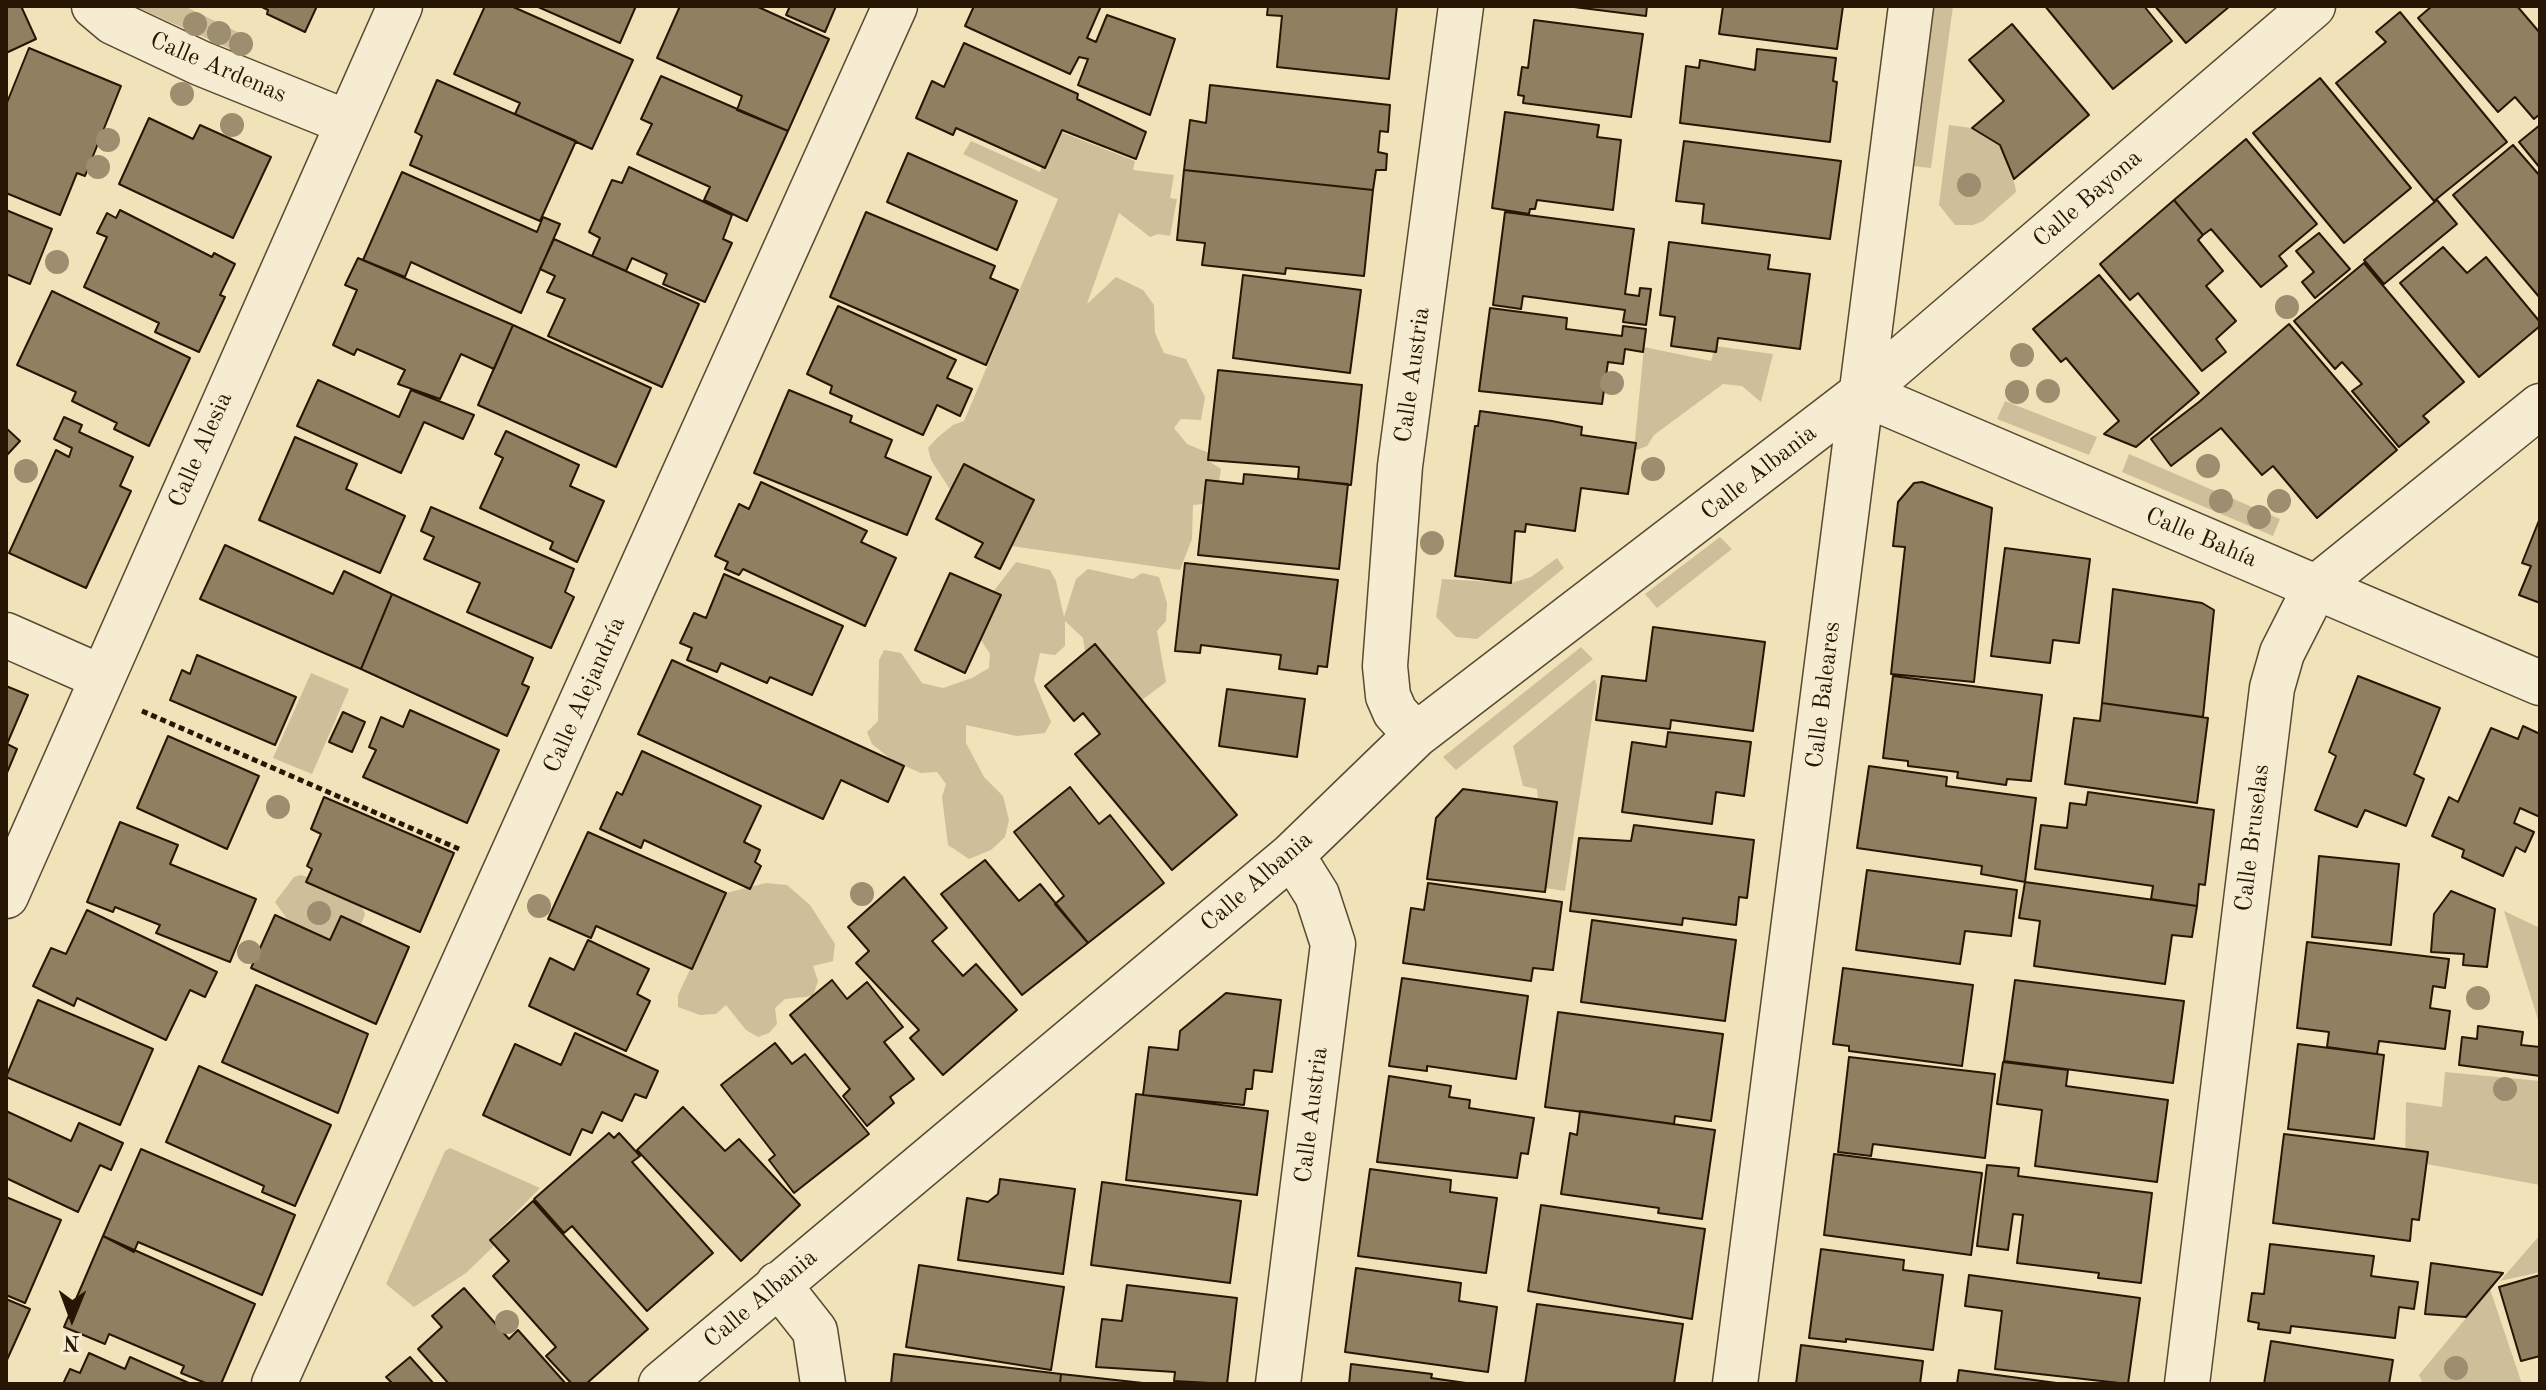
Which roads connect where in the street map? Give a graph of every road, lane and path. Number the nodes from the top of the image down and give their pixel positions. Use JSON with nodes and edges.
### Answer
{"nodes":[{"id":1,"x":94,"y":6,"type":"edge"},
{"id":2,"x":400,"y":6,"type":"edge"},
{"id":3,"x":895,"y":6,"type":"edge"},
{"id":4,"x":1461,"y":6,"type":"edge"},
{"id":5,"x":1911,"y":6,"type":"edge"},
{"id":6,"x":2313,"y":6,"type":"edge"},
{"id":7,"x":346,"y":122,"type":"junction"},
{"id":8,"x":1862,"y":393,"type":"junction"},
{"id":9,"x":2540,"y":406,"type":"edge"},
{"id":10,"x":2315,"y":588,"type":"junction"},
{"id":11,"x":6,"y":635,"type":"edge"},
{"id":12,"x":101,"y":677,"type":"junction"},
{"id":13,"x":2540,"y":683,"type":"edge"},
{"id":14,"x":135,"y":708,"type":"dead end"},
{"id":15,"x":1416,"y":735,"type":"junction"},
{"id":16,"x":1292,"y":855,"type":"junction"},
{"id":17,"x":506,"y":870,"type":"junction"},
{"id":18,"x":6,"y":896,"type":"edge"},
{"id":19,"x":778,"y":1284,"type":"junction"},
{"id":20,"x":274,"y":1384,"type":"edge"},
{"id":21,"x":661,"y":1384,"type":"edge"},
{"id":22,"x":823,"y":1384,"type":"edge"},
{"id":23,"x":1278,"y":1384,"type":"edge"},
{"id":24,"x":1735,"y":1384,"type":"edge"},
{"id":25,"x":2187,"y":1384,"type":"edge"}],
"edges":[{"from":1,"to":7,"type":"street","name":"Calle Ardenas"},
{"from":2,"to":7,"type":"street","name":"Calle Alesia"},
{"from":3,"to":17,"type":"street","name":"Calle Alejandría"},
{"from":4,"to":15,"type":"street","name":"Calle Austria"},
{"from":5,"to":8,"type":"street","name":"Calle Baleares"},
{"from":6,"to":8,"type":"street","name":"Calle Bayona"},
{"from":7,"to":12,"type":"street","name":"Calle Alesia"},
{"from":8,"to":10,"type":"street","name":"Calle Bahía"},
{"from":8,"to":15,"type":"street","name":"Calle Albania"},
{"from":8,"to":24,"type":"street","name":"Calle Baleares"},
{"from":9,"to":10,"type":"street","name":"Calle Bruselas"},
{"from":10,"to":13,"type":"street","name":"Calle Bahía"},
{"from":10,"to":25,"type":"street","name":"Calle Bruselas"},
{"from":11,"to":12,"type":"street"},
{"from":12,"to":18,"type":"street","name":"Calle Alesia"},
{"from":14,"to":17,"type":"path"},
{"from":15,"to":16,"type":"street","name":"Calle Albania"},
{"from":16,"to":19,"type":"street","name":"Calle Albania"},
{"from":16,"to":23,"type":"street","name":"Calle Austria"},
{"from":17,"to":20,"type":"street","name":"Calle Alejandría"},
{"from":19,"to":21,"type":"street","name":"Calle Albania"},
{"from":19,"to":22,"type":"street"}]}
